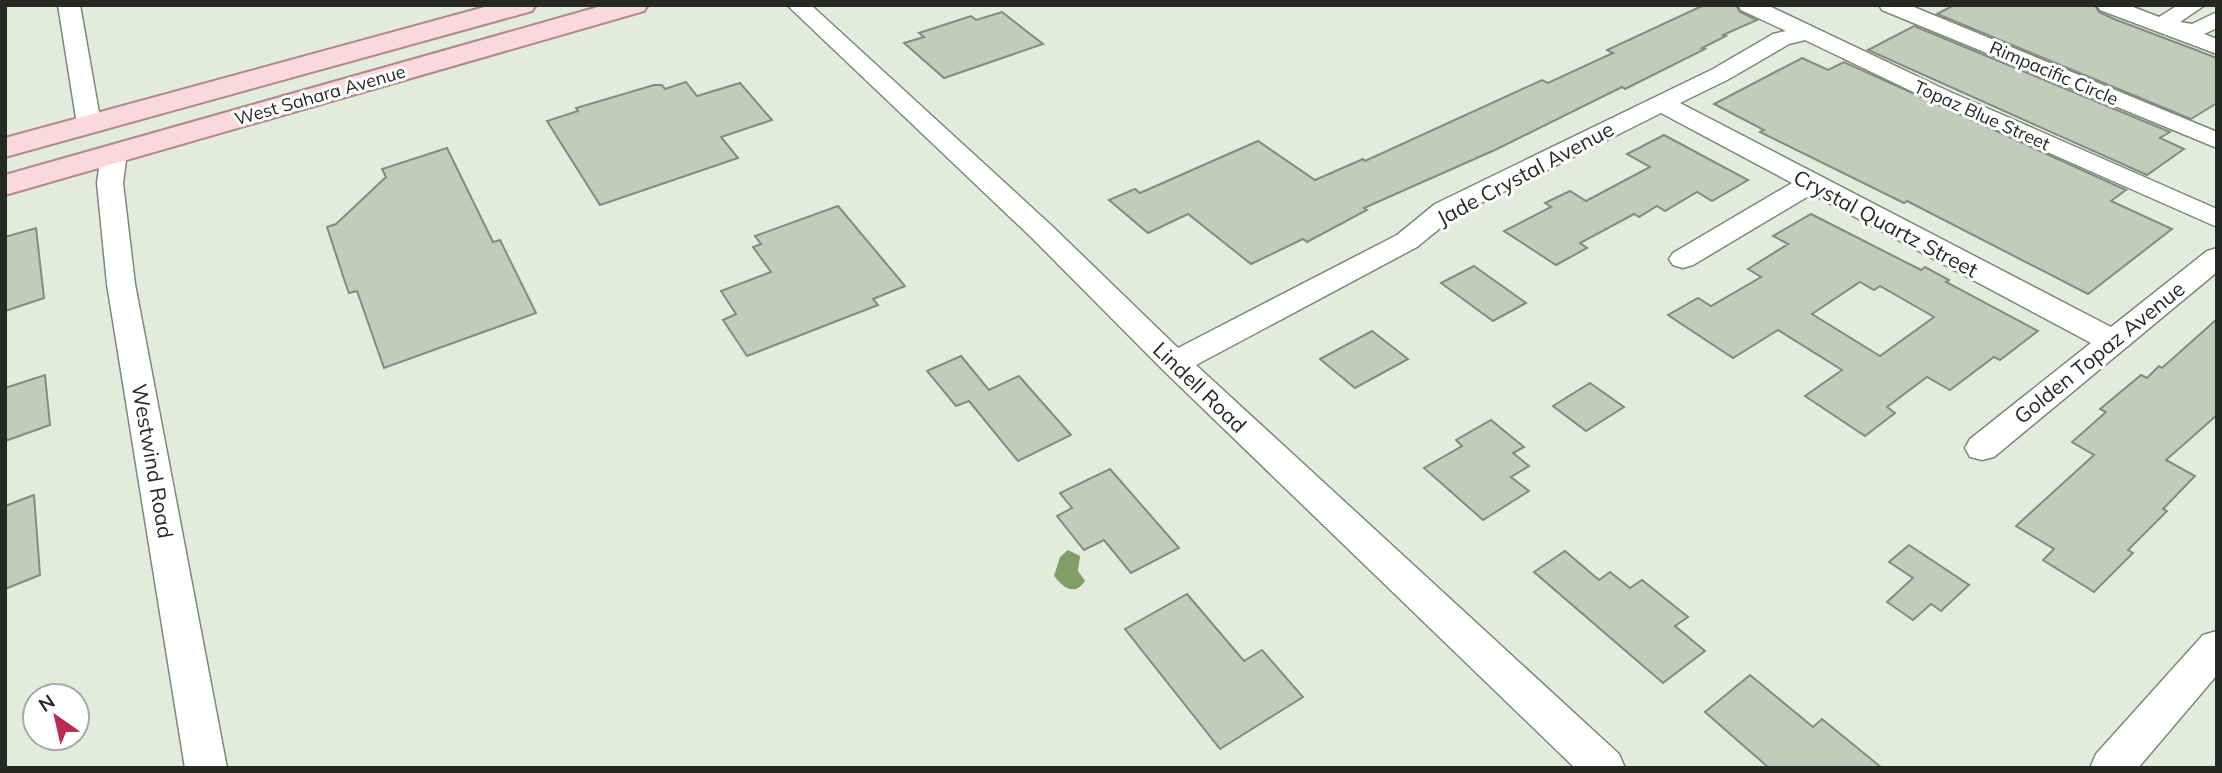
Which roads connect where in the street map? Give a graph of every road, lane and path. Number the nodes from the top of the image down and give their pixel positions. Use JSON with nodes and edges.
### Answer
{"nodes":[{"id":1,"x":69,"y":5,"type":"edge"},
{"id":2,"x":523,"y":5,"type":"edge"},
{"id":3,"x":635,"y":5,"type":"edge"},
{"id":4,"x":798,"y":5,"type":"edge"},
{"id":5,"x":1749,"y":5,"type":"edge"},
{"id":6,"x":1890,"y":5,"type":"edge"},
{"id":7,"x":2108,"y":5,"type":"edge"},
{"id":8,"x":2194,"y":5,"type":"edge"},
{"id":9,"x":2217,"y":19,"type":"edge"},
{"id":10,"x":2174,"y":30,"type":"junction"},
{"id":11,"x":1807,"y":33,"type":"junction"},
{"id":12,"x":2217,"y":47,"type":"edge"},
{"id":13,"x":285,"y":71,"type":"junction"},
{"id":14,"x":1661,"y":103,"type":"junction"},
{"id":15,"x":89,"y":124,"type":"junction"},
{"id":16,"x":2217,"y":141,"type":"edge"},
{"id":17,"x":5,"y":148,"type":"edge"},
{"id":18,"x":114,"y":153,"type":"junction"},
{"id":19,"x":5,"y":169,"type":"edge"},
{"id":20,"x":1811,"y":183,"type":"junction"},
{"id":21,"x":5,"y":184,"type":"edge"},
{"id":22,"x":2217,"y":219,"type":"edge"},
{"id":23,"x":2217,"y":257,"type":"edge"},
{"id":24,"x":1684,"y":259,"type":"dead end"},
{"id":25,"x":2112,"y":341,"type":"junction"},
{"id":26,"x":1174,"y":363,"type":"junction"},
{"id":27,"x":1982,"y":448,"type":"dead end"},
{"id":28,"x":2217,"y":647,"type":"edge"},
{"id":29,"x":206,"y":768,"type":"edge"},
{"id":30,"x":1605,"y":768,"type":"edge"},
{"id":31,"x":2111,"y":768,"type":"edge"}],
"edges":[{"from":1,"to":15,"type":"street"},
{"from":2,"to":13,"type":"main road","name":"West Sahara Avenue"},
{"from":3,"to":18,"type":"main road","name":"West Sahara Avenue"},
{"from":4,"to":26,"type":"street","name":"Lindell Road"},
{"from":5,"to":11,"type":"street","name":"Topaz Blue Street"},
{"from":6,"to":16,"type":"street","name":"Rimpacific Circle"},
{"from":7,"to":10,"type":"street"},
{"from":8,"to":10,"type":"street"},
{"from":9,"to":10,"type":"street"},
{"from":10,"to":12,"type":"street"},
{"from":11,"to":14,"type":"street","name":"Jade Crystal Avenue"},
{"from":11,"to":22,"type":"street","name":"Topaz Blue Street"},
{"from":13,"to":15,"type":"main road","name":"West Sahara Avenue"},
{"from":13,"to":18,"type":"main road"},
{"from":14,"to":20,"type":"street","name":"Crystal Quartz Street"},
{"from":14,"to":26,"type":"street","name":"Jade Crystal Avenue"},
{"from":15,"to":17,"type":"main road","name":"West Sahara Avenue"},
{"from":15,"to":19,"type":"main road"},
{"from":18,"to":21,"type":"main road","name":"West Sahara Avenue"},
{"from":18,"to":29,"type":"street","name":"Westwind Road"},
{"from":20,"to":24,"type":"street"},
{"from":20,"to":25,"type":"street","name":"Crystal Quartz Street"},
{"from":23,"to":25,"type":"street","name":"Golden Topaz Avenue"},
{"from":25,"to":27,"type":"street","name":"Golden Topaz Avenue"},
{"from":26,"to":30,"type":"street","name":"Lindell Road"},
{"from":28,"to":31,"type":"street"}]}
